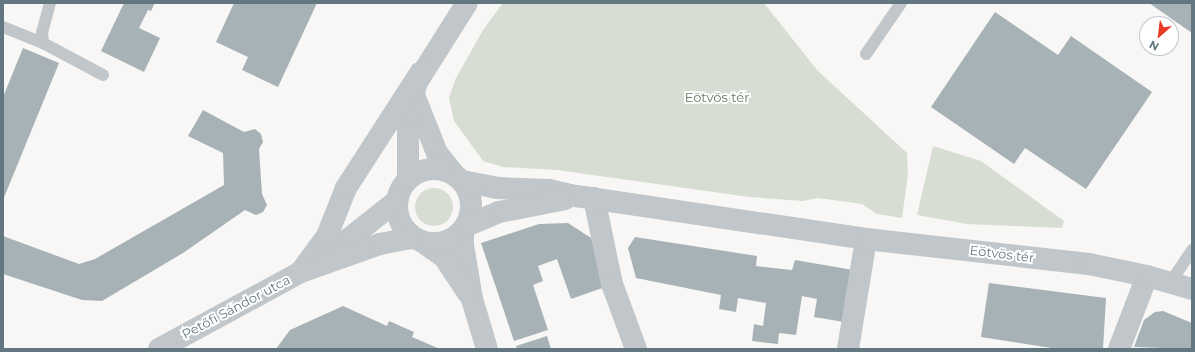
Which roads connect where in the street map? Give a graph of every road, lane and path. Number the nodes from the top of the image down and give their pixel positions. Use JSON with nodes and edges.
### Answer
{"nodes":[{"id":1,"x":50,"y":3,"type":"edge"},
{"id":2,"x":467,"y":3,"type":"edge"},
{"id":3,"x":901,"y":3,"type":"edge"},
{"id":4,"x":3,"y":27,"type":"edge"},
{"id":5,"x":43,"y":44,"type":"junction"},
{"id":6,"x":866,"y":54,"type":"dead end"},
{"id":7,"x":420,"y":73,"type":"junction"},
{"id":8,"x":103,"y":75,"type":"dead end"},
{"id":9,"x":414,"y":95,"type":"junction"},
{"id":10,"x":457,"y":177,"type":"junction"},
{"id":11,"x":408,"y":178,"type":"junction"},
{"id":12,"x":585,"y":197,"type":"junction"},
{"id":13,"x":398,"y":200,"type":"junction"},
{"id":14,"x":465,"y":228,"type":"junction"},
{"id":15,"x":866,"y":239,"type":"junction"},
{"id":16,"x":418,"y":240,"type":"junction"},
{"id":17,"x":1192,"y":250,"type":"edge"},
{"id":18,"x":307,"y":269,"type":"junction"},
{"id":19,"x":1147,"y":276,"type":"junction"},
{"id":20,"x":1170,"y":283,"type":"junction"},
{"id":21,"x":1192,"y":289,"type":"edge"},
{"id":22,"x":472,"y":299,"type":"junction"},
{"id":23,"x":158,"y":349,"type":"edge"},
{"id":24,"x":487,"y":349,"type":"edge"},
{"id":25,"x":636,"y":349,"type":"edge"},
{"id":26,"x":848,"y":349,"type":"edge"},
{"id":27,"x":1119,"y":349,"type":"edge"}],
"edges":[{"from":1,"to":5,"type":"lane"},
{"from":2,"to":7,"type":"street"},
{"from":3,"to":6,"type":"lane"},
{"from":4,"to":5,"type":"lane"},
{"from":5,"to":8,"type":"lane"},
{"from":7,"to":9,"type":"street"},
{"from":7,"to":18,"type":"street"},
{"from":9,"to":10,"type":"street"},
{"from":9,"to":11,"type":"street"},
{"from":10,"to":11,"type":"street"},
{"from":10,"to":12,"type":"street","name":"Eötvös tér"},
{"from":10,"to":14,"type":"street"},
{"from":11,"to":13,"type":"street"},
{"from":12,"to":14,"type":"street","name":"Eötvös tér"},
{"from":12,"to":15,"type":"street","name":"Eötvös tér"},
{"from":12,"to":25,"type":"street"},
{"from":13,"to":16,"type":"street"},
{"from":13,"to":18,"type":"street","name":"Petőfi Sándor utca"},
{"from":14,"to":16,"type":"street"},
{"from":14,"to":22,"type":"street"},
{"from":15,"to":19,"type":"street","name":"Eötvös tér"},
{"from":15,"to":26,"type":"street"},
{"from":16,"to":18,"type":"street","name":"Petőfi Sándor utca"},
{"from":16,"to":22,"type":"street"},
{"from":17,"to":20,"type":"lane"},
{"from":18,"to":23,"type":"street","name":"Petőfi Sándor utca"},
{"from":19,"to":20,"type":"street","name":"Eötvös tér"},
{"from":19,"to":27,"type":"street"},
{"from":20,"to":21,"type":"street","name":"Eötvös tér"},
{"from":22,"to":24,"type":"street"}]}
